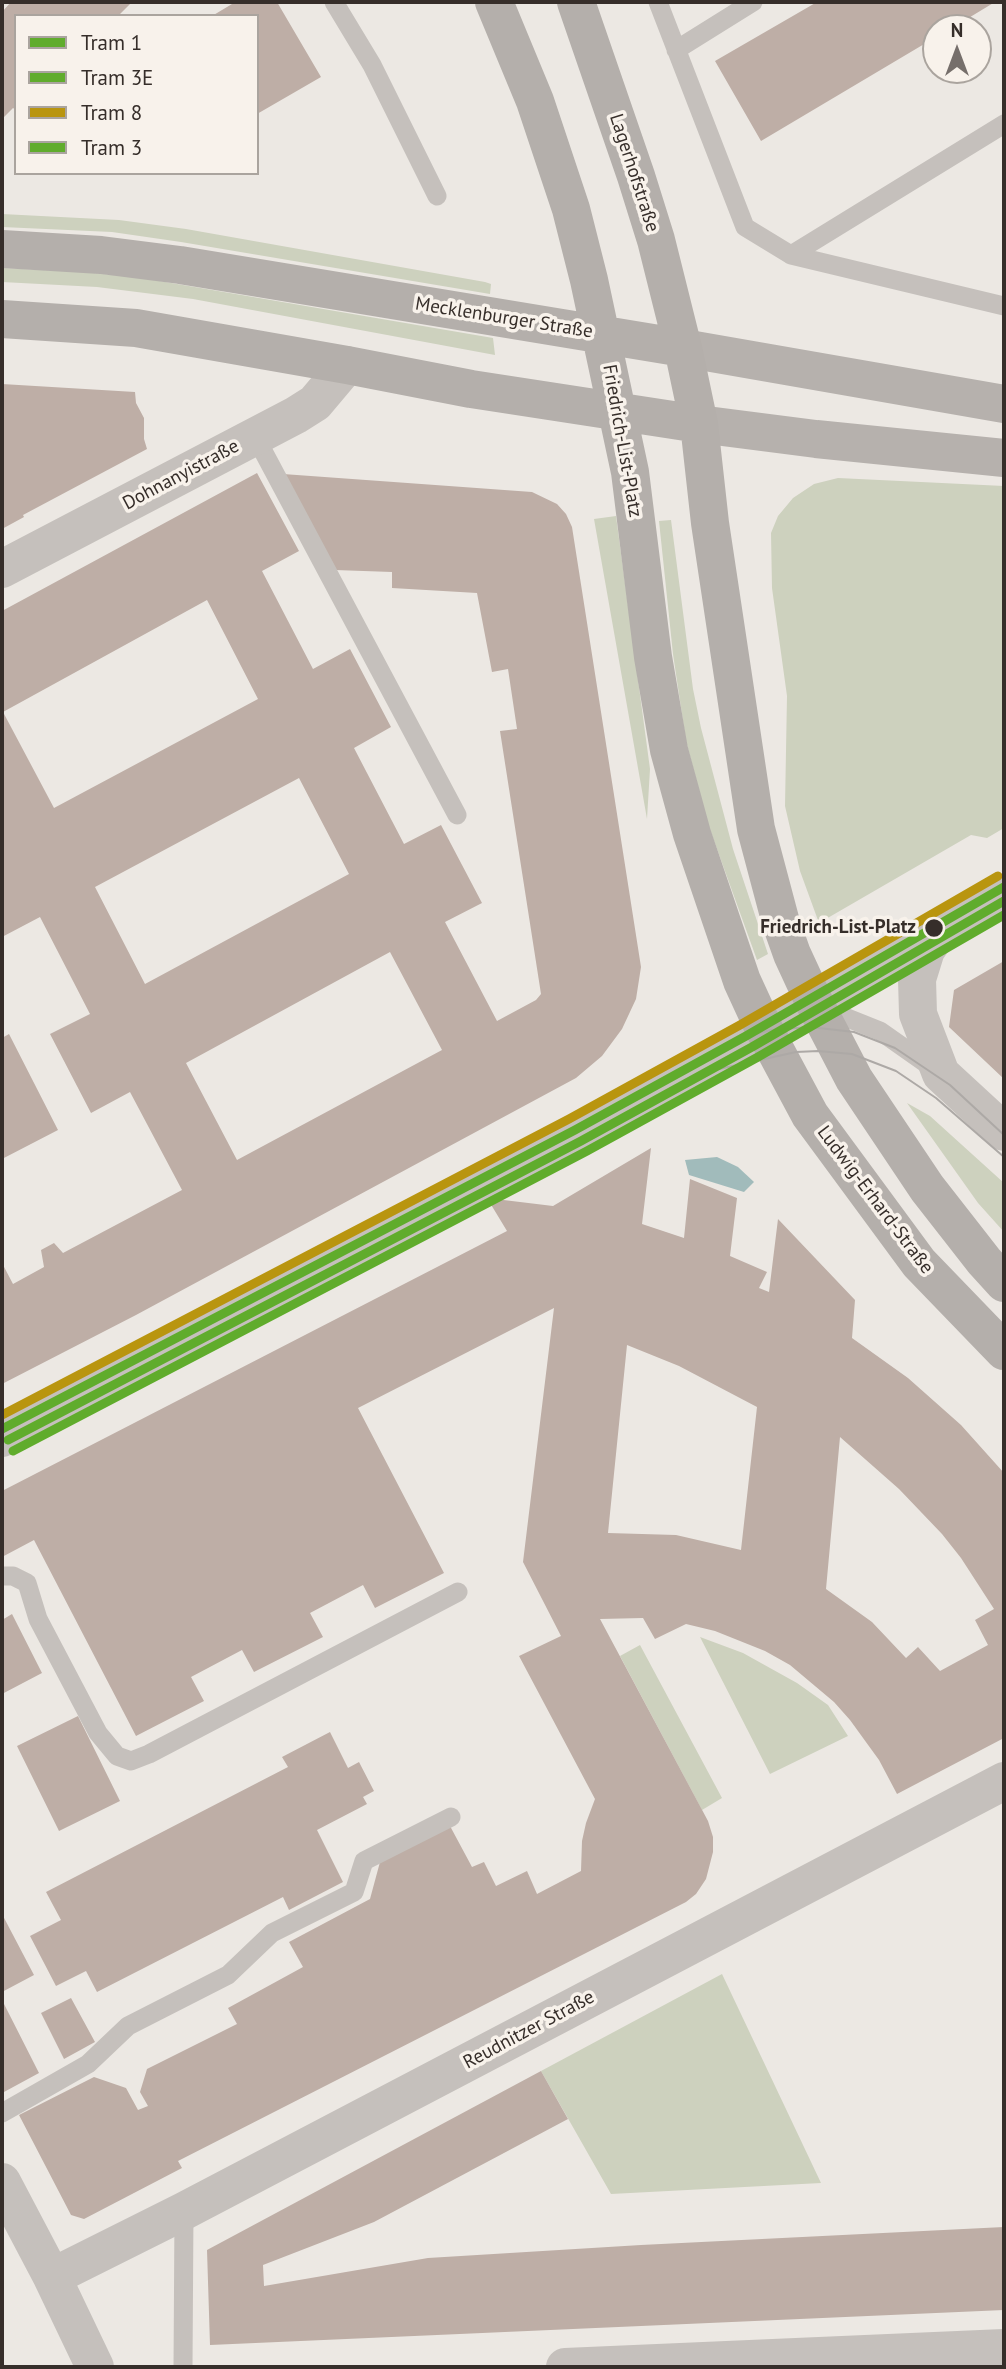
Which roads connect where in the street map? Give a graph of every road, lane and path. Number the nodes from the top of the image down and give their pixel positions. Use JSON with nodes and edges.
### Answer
{"nodes":[{"id":1,"x":334,"y":2,"type":"edge"},
{"id":2,"x":494,"y":2,"type":"edge"},
{"id":3,"x":576,"y":2,"type":"edge"},
{"id":4,"x":658,"y":2,"type":"edge"},
{"id":5,"x":753,"y":2,"type":"edge"},
{"id":6,"x":676,"y":50,"type":"junction"},
{"id":7,"x":1004,"y":124,"type":"edge"},
{"id":8,"x":437,"y":196,"type":"dead end"},
{"id":9,"x":2,"y":249,"type":"edge"},
{"id":10,"x":790,"y":255,"type":"junction"},
{"id":11,"x":1004,"y":306,"type":"edge"},
{"id":12,"x":2,"y":319,"type":"edge"},
{"id":13,"x":602,"y":334,"type":"junction"},
{"id":14,"x":683,"y":348,"type":"junction"},
{"id":15,"x":347,"y":365,"type":"junction"},
{"id":16,"x":1004,"y":404,"type":"edge"},
{"id":17,"x":618,"y":411,"type":"junction"},
{"id":18,"x":699,"y":424,"type":"junction"},
{"id":19,"x":255,"y":436,"type":"junction"},
{"id":20,"x":1004,"y":458,"type":"edge"},
{"id":21,"x":2,"y":569,"type":"edge"},
{"id":22,"x":457,"y":815,"type":"dead end"},
{"id":23,"x":1004,"y":897,"type":"edge"},
{"id":24,"x":933,"y":940,"type":"junction"},
{"id":25,"x":816,"y":1006,"type":"junction"},
{"id":26,"x":766,"y":1034,"type":"junction"},
{"id":27,"x":941,"y":1074,"type":"junction"},
{"id":28,"x":1004,"y":1132,"type":"edge"},
{"id":29,"x":1004,"y":1283,"type":"edge"},
{"id":30,"x":1004,"y":1351,"type":"edge"},
{"id":31,"x":2,"y":1437,"type":"edge"},
{"id":32,"x":2,"y":1576,"type":"edge"},
{"id":33,"x":458,"y":1592,"type":"dead end"},
{"id":34,"x":1004,"y":1781,"type":"edge"},
{"id":35,"x":451,"y":1817,"type":"dead end"},
{"id":36,"x":2,"y":2113,"type":"edge"},
{"id":37,"x":2,"y":2182,"type":"edge"},
{"id":38,"x":184,"y":2211,"type":"junction"},
{"id":39,"x":52,"y":2277,"type":"junction"},
{"id":40,"x":1004,"y":2348,"type":"edge"},
{"id":41,"x":957,"y":2359,"type":"edge"},
{"id":42,"x":95,"y":2367,"type":"edge"},
{"id":43,"x":183,"y":2367,"type":"edge"},
{"id":44,"x":565,"y":2367,"type":"edge"}],
"edges":[{"from":1,"to":8,"type":"lane"},
{"from":2,"to":13,"type":"main road"},
{"from":3,"to":14,"type":"main road","name":"Lagerhofstraße"},
{"from":4,"to":6,"type":"lane"},
{"from":5,"to":6,"type":"lane"},
{"from":6,"to":10,"type":"lane"},
{"from":7,"to":10,"type":"lane"},
{"from":9,"to":13,"type":"main road","name":"Mecklenburger Straße"},
{"from":10,"to":11,"type":"lane"},
{"from":12,"to":15,"type":"main road"},
{"from":13,"to":14,"type":"main road","name":"Mecklenburger Straße"},
{"from":13,"to":17,"type":"main road","name":"Friedrich-List-Platz"},
{"from":14,"to":16,"type":"main road","name":"Mecklenburger Straße"},
{"from":14,"to":18,"type":"main road"},
{"from":15,"to":17,"type":"main road"},
{"from":15,"to":19,"type":"street","name":"Dohnanyistraße"},
{"from":17,"to":18,"type":"main road"},
{"from":17,"to":26,"type":"main road","name":"Friedrich-List-Platz"},
{"from":18,"to":20,"type":"main road"},
{"from":18,"to":25,"type":"main road"},
{"from":19,"to":21,"type":"street","name":"Dohnanyistraße"},
{"from":19,"to":22,"type":"lane"},
{"from":23,"to":24,"type":"street"},
{"from":24,"to":25,"type":"street"},
{"from":24,"to":27,"type":"street"},
{"from":25,"to":26,"type":"street"},
{"from":25,"to":27,"type":"lane"},
{"from":25,"to":29,"type":"main road"},
{"from":26,"to":30,"type":"main road","name":"Ludwig-Erhard-Straße"},
{"from":26,"to":31,"type":"street"},
{"from":27,"to":28,"type":"street"},
{"from":32,"to":33,"type":"lane"},
{"from":34,"to":38,"type":"street","name":"Reudnitzer Straße"},
{"from":35,"to":36,"type":"lane"},
{"from":37,"to":39,"type":"street"},
{"from":38,"to":39,"type":"street","name":"Reudnitzer Straße"},
{"from":38,"to":43,"type":"lane"},
{"from":39,"to":42,"type":"street"},
{"from":40,"to":41,"type":"street"},
{"from":41,"to":44,"type":"street"}]}
